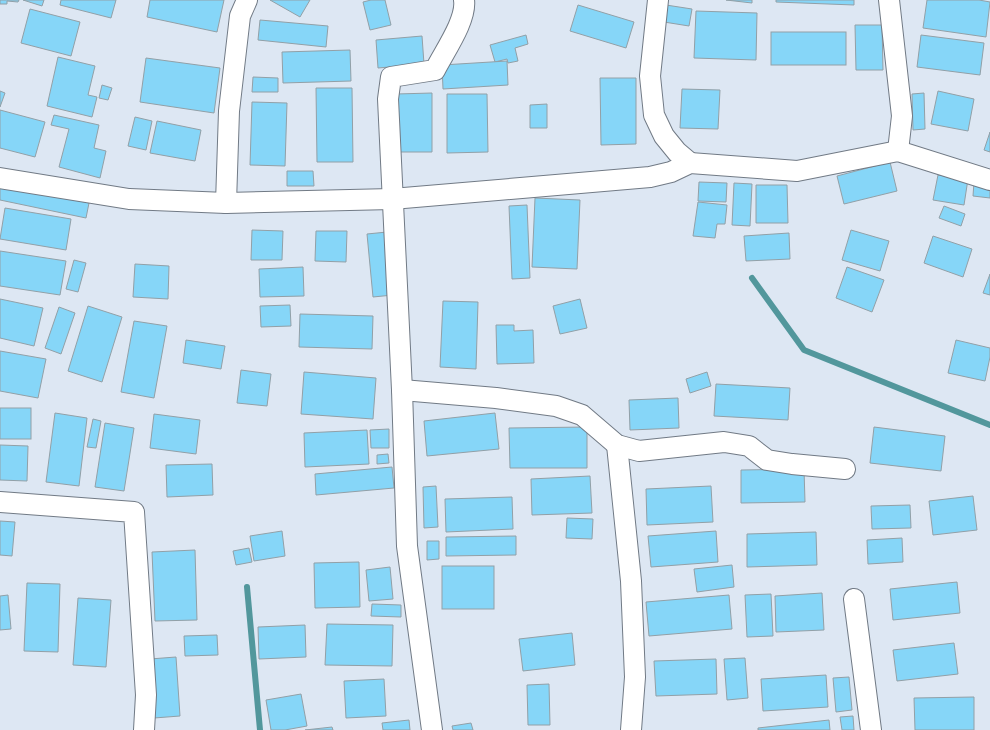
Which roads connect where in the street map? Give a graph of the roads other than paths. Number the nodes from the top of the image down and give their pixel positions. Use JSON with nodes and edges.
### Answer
{"nodes":[{"id":1,"x":247,"y":0,"type":"edge"},
{"id":2,"x":464,"y":0,"type":"edge"},
{"id":3,"x":658,"y":0,"type":"edge"},
{"id":4,"x":889,"y":0,"type":"edge"},
{"id":5,"x":898,"y":151,"type":"junction"},
{"id":6,"x":690,"y":163,"type":"junction"},
{"id":7,"x":0,"y":178,"type":"edge"},
{"id":8,"x":990,"y":180,"type":"edge"},
{"id":9,"x":392,"y":199,"type":"junction"},
{"id":10,"x":226,"y":203,"type":"junction"},
{"id":11,"x":402,"y":390,"type":"junction"},
{"id":12,"x":617,"y":445,"type":"junction"},
{"id":13,"x":846,"y":470,"type":"dead end"},
{"id":14,"x":0,"y":502,"type":"edge"},
{"id":15,"x":854,"y":599,"type":"dead end"},
{"id":16,"x":144,"y":730,"type":"edge"},
{"id":17,"x":432,"y":730,"type":"edge"},
{"id":18,"x":631,"y":730,"type":"edge"},
{"id":19,"x":871,"y":730,"type":"edge"}],
"edges":[{"from":1,"to":10,"type":"street"},
{"from":2,"to":9,"type":"street"},
{"from":3,"to":6,"type":"street"},
{"from":4,"to":5,"type":"street"},
{"from":5,"to":6,"type":"street"},
{"from":5,"to":8,"type":"street"},
{"from":6,"to":9,"type":"street"},
{"from":7,"to":10,"type":"street"},
{"from":9,"to":10,"type":"street"},
{"from":9,"to":11,"type":"street"},
{"from":11,"to":12,"type":"street"},
{"from":11,"to":17,"type":"street"},
{"from":12,"to":13,"type":"street"},
{"from":12,"to":18,"type":"street"},
{"from":14,"to":16,"type":"street"},
{"from":15,"to":19,"type":"street"}]}
